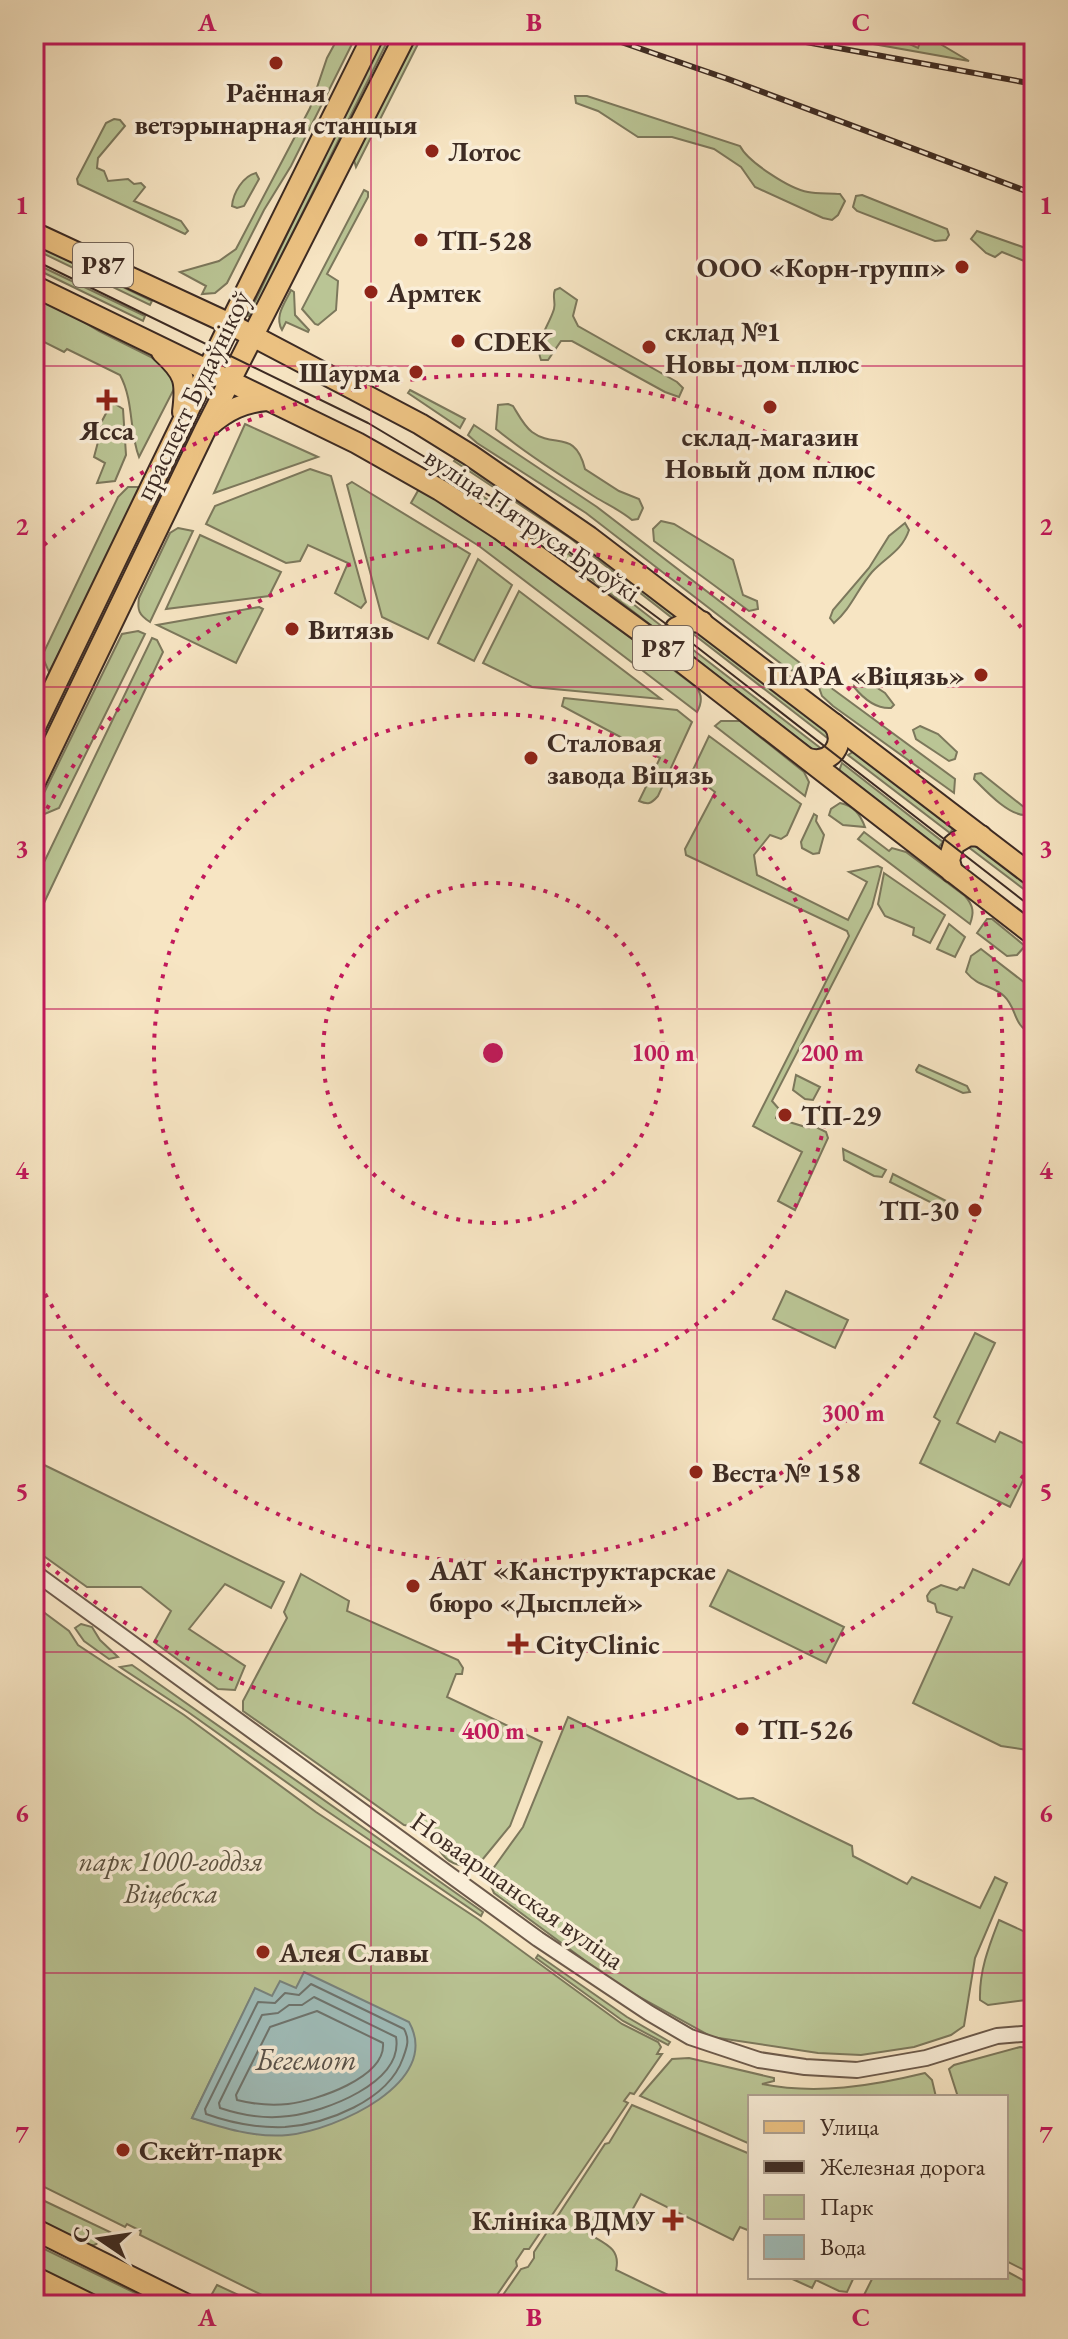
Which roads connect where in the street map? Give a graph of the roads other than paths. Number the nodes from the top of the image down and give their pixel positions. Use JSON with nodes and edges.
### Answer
{"nodes":[{"id":1,"x":374,"y":34,"type":"edge"},
{"id":2,"x":406,"y":34,"type":"edge"},
{"id":3,"x":34,"y":233,"type":"edge"},
{"id":4,"x":34,"y":286,"type":"edge"},
{"id":5,"x":246,"y":293,"type":"junction"},
{"id":6,"x":172,"y":297,"type":"junction"},
{"id":7,"x":269,"y":302,"type":"junction"},
{"id":8,"x":230,"y":324,"type":"junction"},
{"id":9,"x":252,"y":336,"type":"junction"},
{"id":10,"x":152,"y":343,"type":"junction"},
{"id":11,"x":284,"y":353,"type":"junction"},
{"id":12,"x":208,"y":369,"type":"junction"},
{"id":13,"x":230,"y":380,"type":"junction"},
{"id":14,"x":267,"y":400,"type":"junction"},
{"id":15,"x":181,"y":424,"type":"junction"},
{"id":16,"x":205,"y":430,"type":"junction"},
{"id":17,"x":92,"y":609,"type":"junction"},
{"id":18,"x":114,"y":618,"type":"junction"},
{"id":19,"x":702,"y":622,"type":"junction"},
{"id":20,"x":677,"y":658,"type":"junction"},
{"id":21,"x":834,"y":724,"type":"junction"},
{"id":22,"x":34,"y":729,"type":"edge"},
{"id":23,"x":808,"y":759,"type":"junction"},
{"id":24,"x":34,"y":784,"type":"edge"},
{"id":25,"x":981,"y":836,"type":"junction"},
{"id":26,"x":952,"y":872,"type":"junction"},
{"id":27,"x":1034,"y":877,"type":"edge"},
{"id":28,"x":1034,"y":935,"type":"edge"},
{"id":29,"x":34,"y":1572,"type":"edge"},
{"id":30,"x":1034,"y":2033,"type":"edge"},
{"id":31,"x":36,"y":2231,"type":"edge"},
{"id":32,"x":34,"y":2277,"type":"edge"},
{"id":33,"x":91,"y":2305,"type":"edge"},
{"id":34,"x":187,"y":2305,"type":"edge"}],
"edges":[{"from":1,"to":5,"type":"main road","name":"праспект Будаўнікоў"},
{"from":2,"to":7,"type":"main road","name":"праспект Будаўнікоў"},
{"from":3,"to":6,"type":"main road","name":"вуліца Пятруся Броўкі","number":"Р87"},
{"from":4,"to":10,"type":"main road","name":"вуліца Пятруся Броўкі","number":"Р87"},
{"from":5,"to":6,"type":"main road"},
{"from":5,"to":8,"type":"main road","name":"праспект Будаўнікоў"},
{"from":6,"to":8,"type":"main road","name":"вуліца Пятруся Броўкі","number":"Р87"},
{"from":7,"to":9,"type":"main road","name":"праспект Будаўнікоў"},
{"from":7,"to":11,"type":"main road"},
{"from":8,"to":9,"type":"main road","name":"вуліца Пятруся Броўкі","number":"Р87"},
{"from":8,"to":12,"type":"main road","name":"праспект Будаўнікоў"},
{"from":9,"to":11,"type":"main road","name":"вуліца Пятруся Броўкі","number":"Р87"},
{"from":9,"to":13,"type":"main road","name":"праспект Будаўнікоў"},
{"from":10,"to":12,"type":"main road","name":"вуліца Пятруся Броўкі","number":"Р87"},
{"from":10,"to":15,"type":"main road"},
{"from":11,"to":19,"type":"main road","name":"вуліца Пятруся Броўкі","number":"Р87"},
{"from":12,"to":13,"type":"main road","name":"вуліца Пятруся Броўкі","number":"Р87"},
{"from":12,"to":15,"type":"main road","name":"праспект Будаўнікоў"},
{"from":13,"to":14,"type":"main road","name":"вуліца Пятруся Броўкі","number":"Р87"},
{"from":13,"to":16,"type":"main road","name":"праспект Будаўнікоў"},
{"from":14,"to":16,"type":"main road"},
{"from":14,"to":20,"type":"main road","name":"вуліца Пятруся Броўкі","number":"Р87"},
{"from":15,"to":17,"type":"main road","name":"праспект Будаўнікоў"},
{"from":16,"to":18,"type":"main road","name":"праспект Будаўнікоў"},
{"from":17,"to":18,"type":"street"},
{"from":17,"to":22,"type":"main road","name":"праспект Будаўнікоў"},
{"from":18,"to":24,"type":"main road","name":"праспект Будаўнікоў"},
{"from":19,"to":20,"type":"main road"},
{"from":19,"to":21,"type":"main road","name":"вуліца Пятруся Броўкі","number":"Р87"},
{"from":20,"to":23,"type":"main road","name":"вуліца Пятруся Броўкі","number":"Р87"},
{"from":21,"to":23,"type":"main road"},
{"from":21,"to":25,"type":"main road","name":"вуліца Пятруся Броўкі","number":"Р87"},
{"from":23,"to":26,"type":"main road","name":"вуліца Пятруся Броўкі","number":"Р87"},
{"from":25,"to":26,"type":"main road"},
{"from":25,"to":27,"type":"main road","name":"вуліца Пятруся Броўкі","number":"Р87"},
{"from":26,"to":28,"type":"main road","name":"вуліца Пятруся Броўкі","number":"Р87"},
{"from":29,"to":30,"type":"street","name":"Новааршанская вуліца"},
{"from":31,"to":34,"type":"main road"},
{"from":32,"to":33,"type":"main road"}]}
